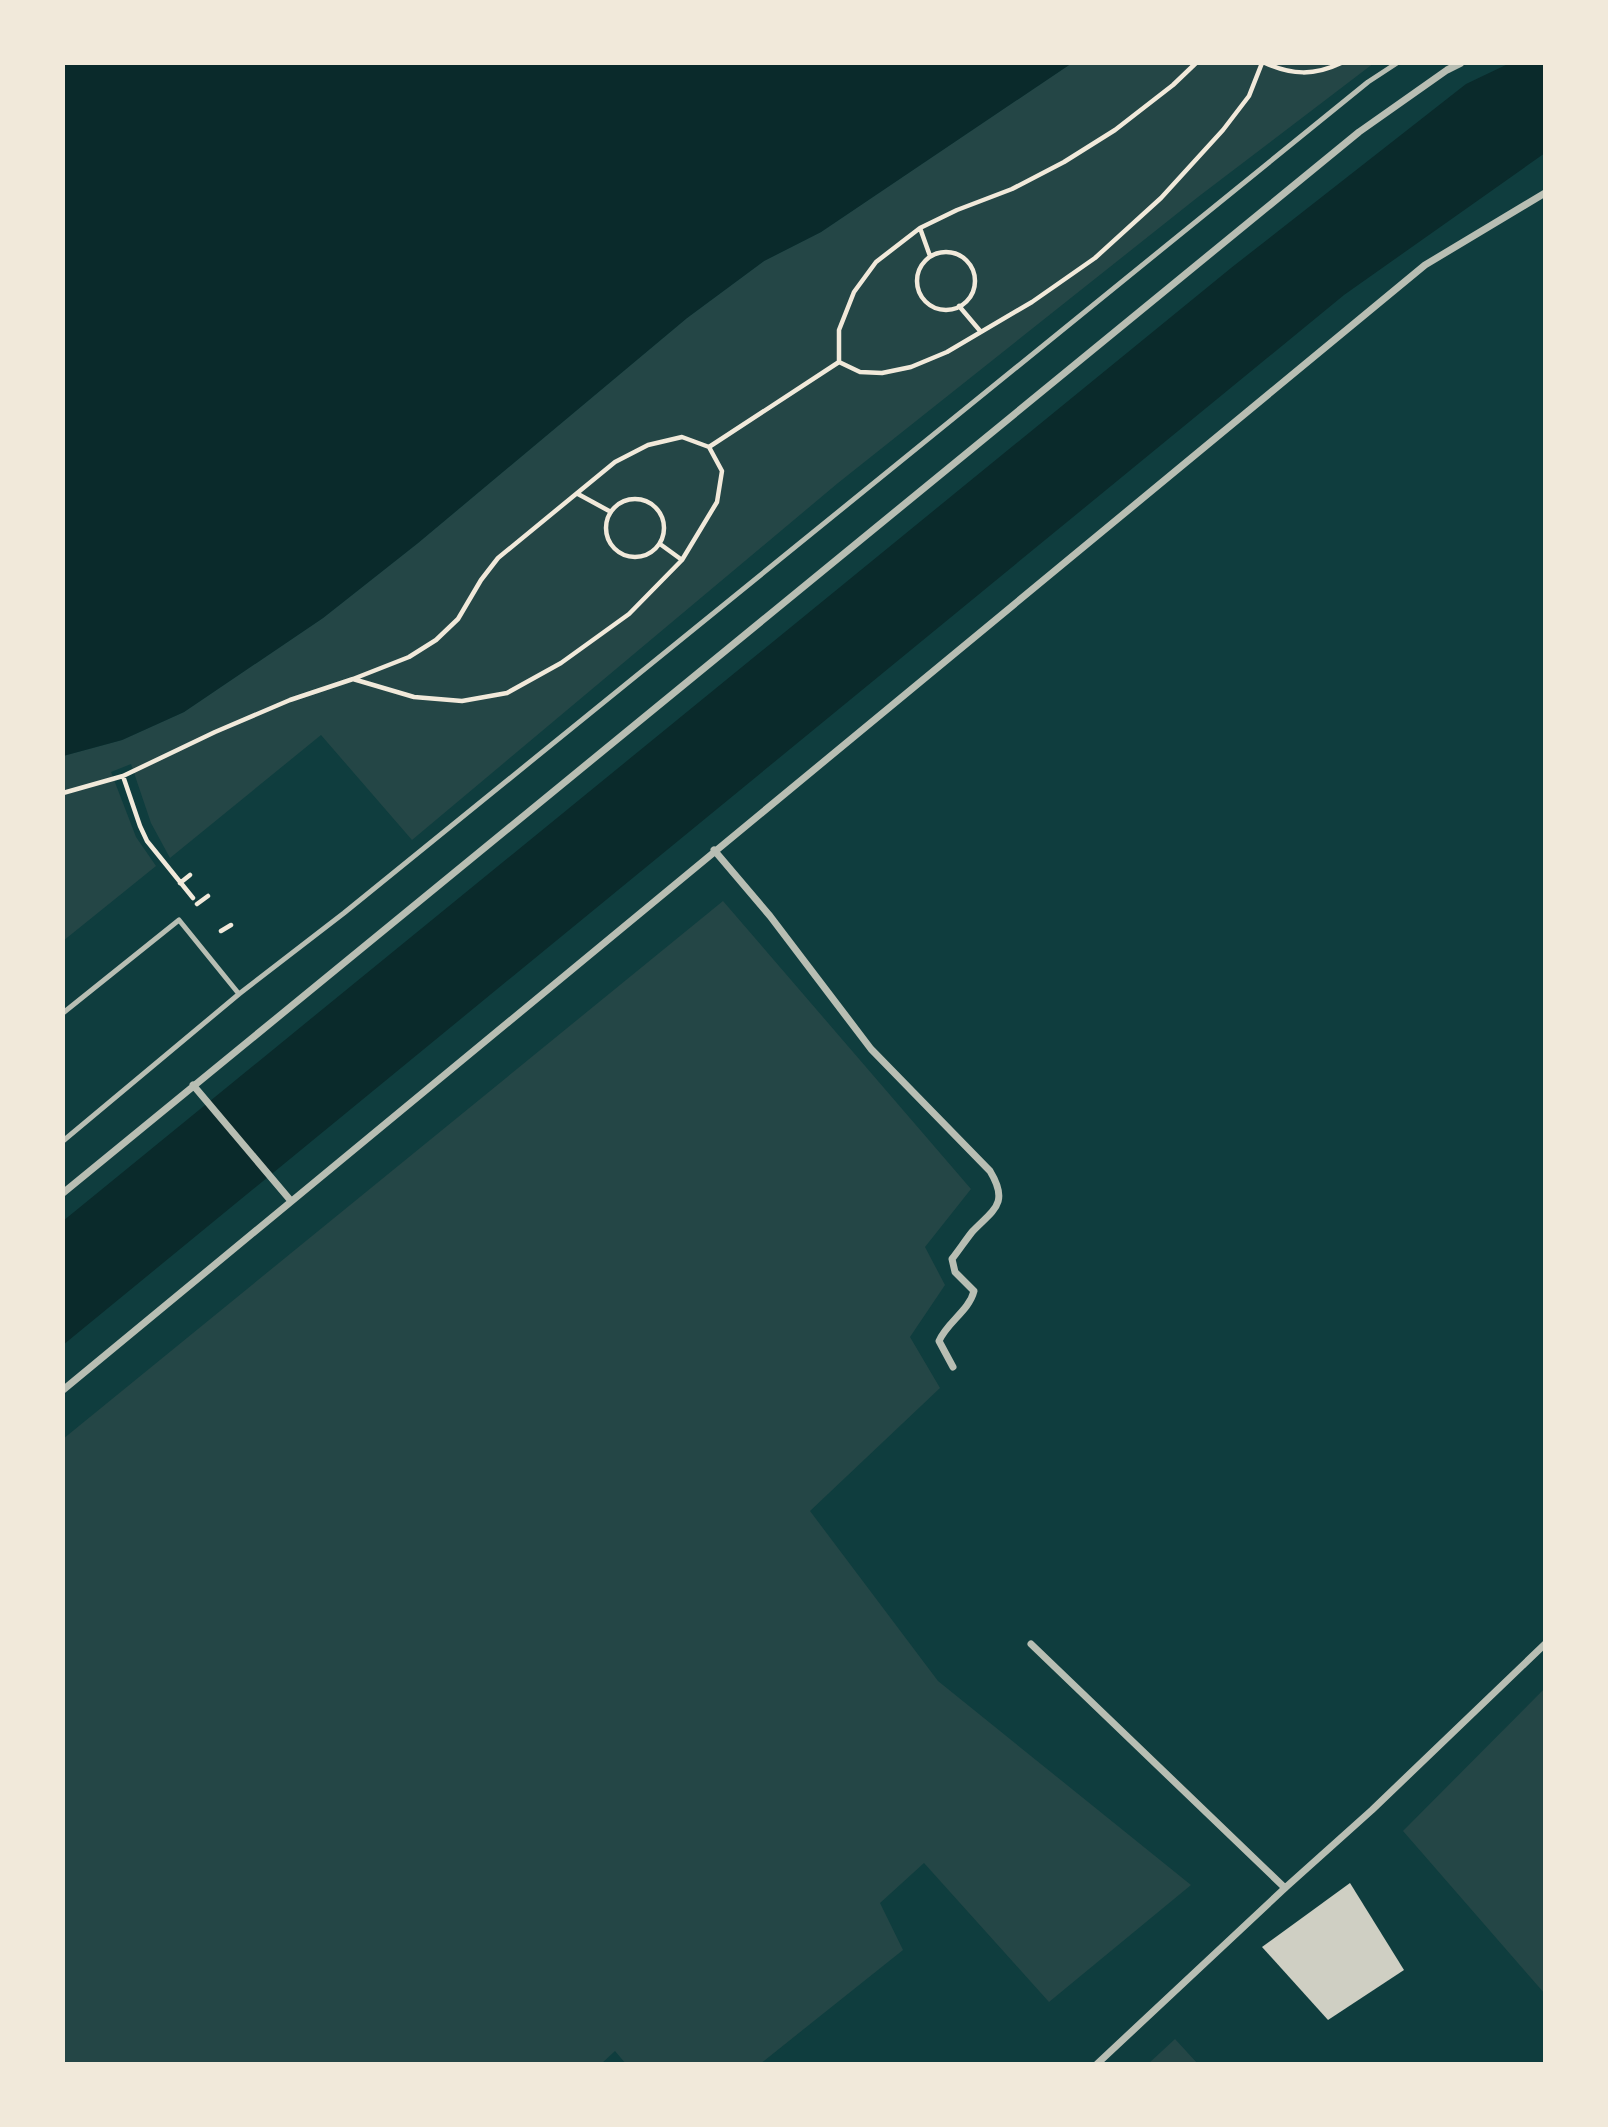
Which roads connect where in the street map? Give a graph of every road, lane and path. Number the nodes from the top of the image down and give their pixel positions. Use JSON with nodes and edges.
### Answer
{"nodes":[{"id":1,"x":1196,"y":63,"type":"edge"},
{"id":2,"x":1264,"y":63,"type":"edge"},
{"id":3,"x":1341,"y":63,"type":"edge"},
{"id":4,"x":1397,"y":63,"type":"edge"},
{"id":5,"x":1461,"y":63,"type":"edge"},
{"id":6,"x":1545,"y":193,"type":"edge"},
{"id":7,"x":920,"y":228,"type":"junction"},
{"id":8,"x":930,"y":256,"type":"junction"},
{"id":9,"x":959,"y":306,"type":"junction"},
{"id":10,"x":981,"y":332,"type":"junction"},
{"id":11,"x":839,"y":362,"type":"junction"},
{"id":12,"x":709,"y":447,"type":"junction"},
{"id":13,"x":578,"y":494,"type":"junction"},
{"id":14,"x":611,"y":512,"type":"junction"},
{"id":15,"x":660,"y":544,"type":"junction"},
{"id":16,"x":682,"y":560,"type":"junction"},
{"id":17,"x":353,"y":679,"type":"junction"},
{"id":18,"x":123,"y":776,"type":"junction"},
{"id":19,"x":63,"y":793,"type":"edge"},
{"id":20,"x":714,"y":850,"type":"junction"},
{"id":21,"x":190,"y":875,"type":"dead end"},
{"id":22,"x":180,"y":883,"type":"junction"},
{"id":23,"x":208,"y":896,"type":"dead end"},
{"id":24,"x":198,"y":904,"type":"junction"},
{"id":25,"x":206,"y":914,"type":"dead end"},
{"id":26,"x":214,"y":923,"type":"dead end"},
{"id":27,"x":231,"y":925,"type":"dead end"},
{"id":28,"x":239,"y":994,"type":"junction"},
{"id":29,"x":63,"y":1013,"type":"edge"},
{"id":30,"x":193,"y":1085,"type":"junction"},
{"id":31,"x":63,"y":1141,"type":"edge"},
{"id":32,"x":63,"y":1194,"type":"edge"},
{"id":33,"x":291,"y":1201,"type":"junction"},
{"id":34,"x":953,"y":1367,"type":"dead end"},
{"id":35,"x":63,"y":1390,"type":"edge"},
{"id":36,"x":1031,"y":1644,"type":"dead end"},
{"id":37,"x":1545,"y":1644,"type":"edge"},
{"id":38,"x":1285,"y":1888,"type":"junction"},
{"id":39,"x":1097,"y":2064,"type":"edge"}],
"edges":[{"from":1,"to":7,"type":"path"},
{"from":2,"to":3,"type":"path"},
{"from":2,"to":10,"type":"path"},
{"from":4,"to":28,"type":"lane"},
{"from":5,"to":30,"type":"street"},
{"from":6,"to":20,"type":"street"},
{"from":7,"to":8,"type":"path"},
{"from":7,"to":11,"type":"path"},
{"from":8,"to":9,"type":"path"},
{"from":8,"to":9,"type":"path"},
{"from":9,"to":10,"type":"path"},
{"from":10,"to":11,"type":"path"},
{"from":11,"to":12,"type":"path"},
{"from":12,"to":13,"type":"path"},
{"from":12,"to":16,"type":"path"},
{"from":13,"to":14,"type":"path"},
{"from":13,"to":17,"type":"path"},
{"from":14,"to":15,"type":"path"},
{"from":14,"to":15,"type":"path"},
{"from":15,"to":16,"type":"path"},
{"from":16,"to":17,"type":"path"},
{"from":17,"to":18,"type":"path"},
{"from":18,"to":19,"type":"path"},
{"from":18,"to":22,"type":"path"},
{"from":20,"to":33,"type":"street"},
{"from":20,"to":34,"type":"street"},
{"from":21,"to":22,"type":"path"},
{"from":22,"to":24,"type":"path"},
{"from":23,"to":24,"type":"path"},
{"from":24,"to":25,"type":"path"},
{"from":26,"to":27,"type":"path"},
{"from":28,"to":29,"type":"lane"},
{"from":28,"to":31,"type":"lane"},
{"from":30,"to":32,"type":"street"},
{"from":30,"to":33,"type":"street"},
{"from":33,"to":35,"type":"street"},
{"from":36,"to":38,"type":"street"},
{"from":37,"to":38,"type":"street"},
{"from":38,"to":39,"type":"street"}]}
